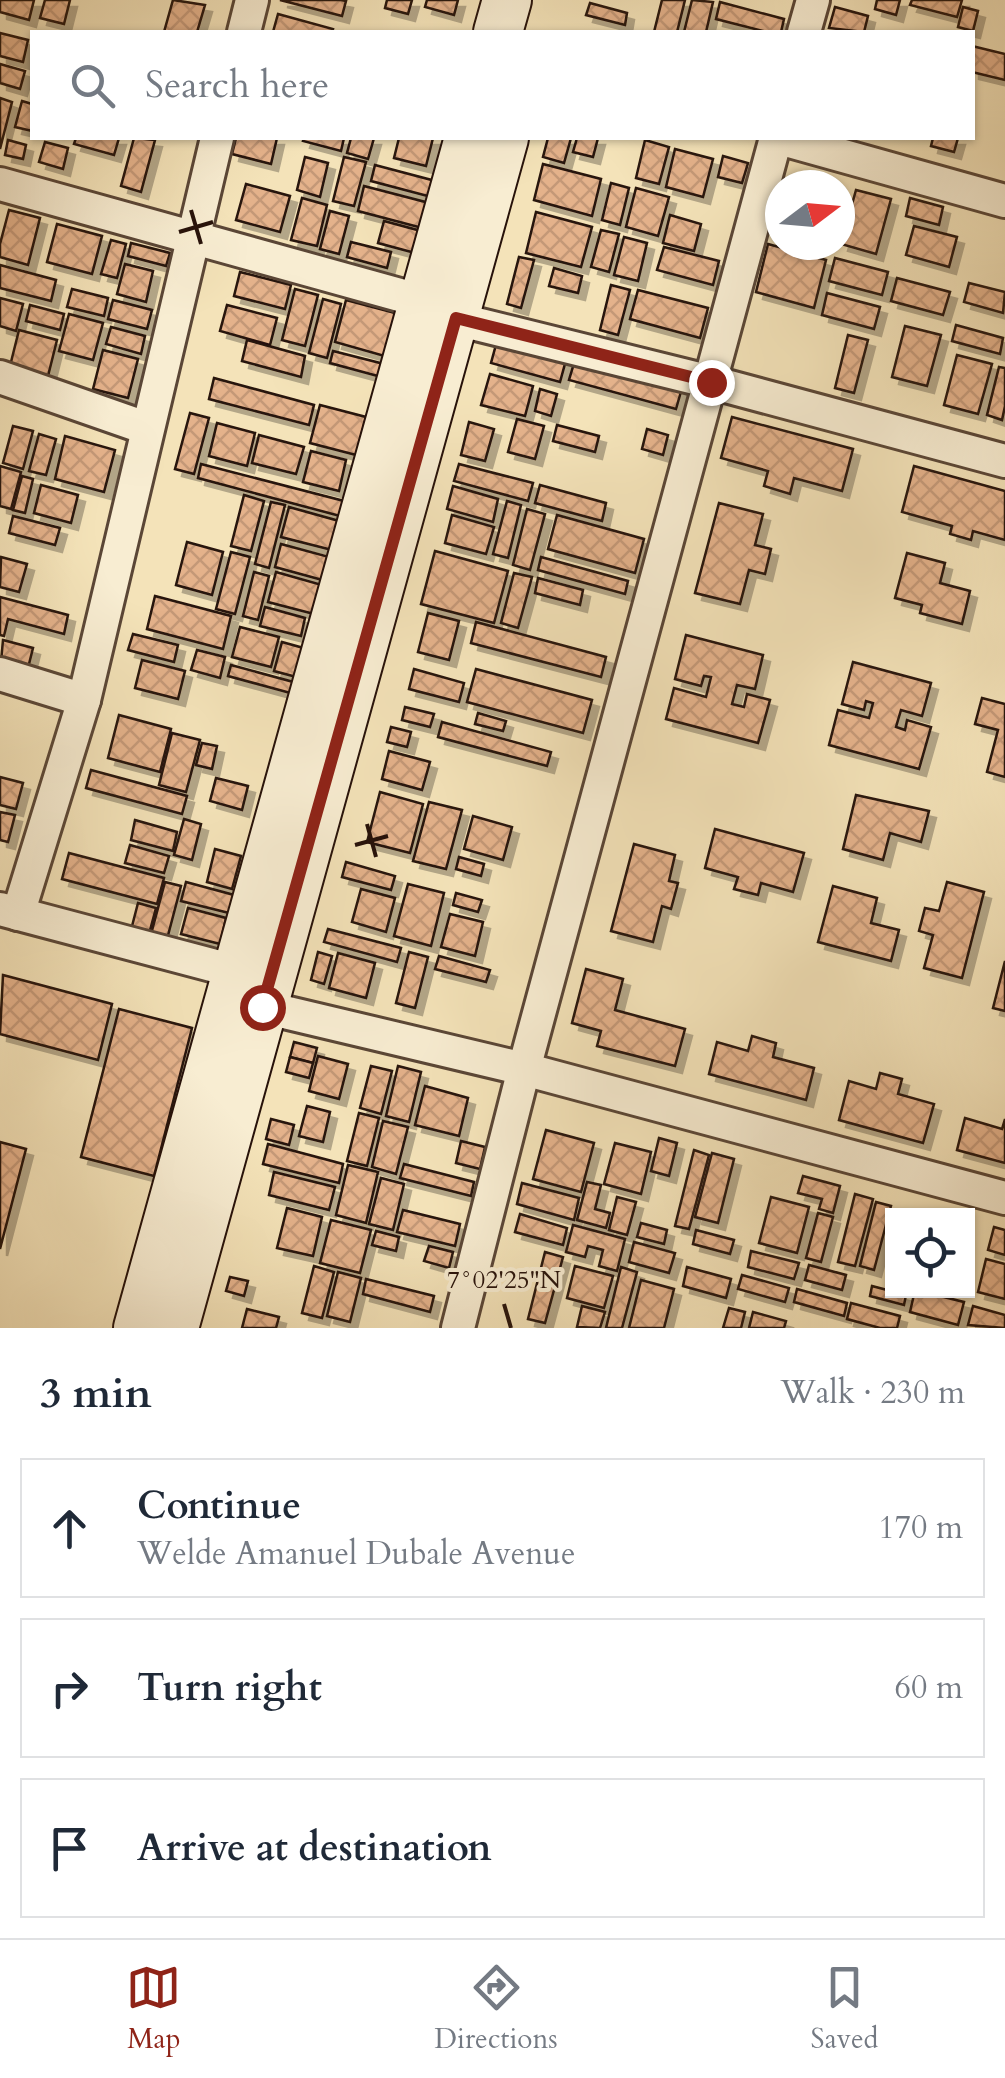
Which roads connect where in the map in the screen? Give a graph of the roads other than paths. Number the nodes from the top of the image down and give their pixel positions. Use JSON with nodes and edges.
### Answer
{"nodes":[{"id":1,"x":252,"y":0,"type":"edge"},
{"id":2,"x":506,"y":0,"type":"edge"},
{"id":3,"x":540,"y":0,"type":"edge"},
{"id":4,"x":813,"y":0,"type":"edge"},
{"id":5,"x":244,"y":30,"type":"edge"},
{"id":6,"x":498,"y":30,"type":"edge"},
{"id":7,"x":532,"y":30,"type":"edge"},
{"id":8,"x":805,"y":30,"type":"edge"},
{"id":9,"x":216,"y":140,"type":"edge"},
{"id":10,"x":470,"y":140,"type":"edge"},
{"id":11,"x":503,"y":140,"type":"edge"},
{"id":12,"x":777,"y":140,"type":"edge"},
{"id":13,"x":785,"y":140,"type":"edge"},
{"id":14,"x":0,"y":184,"type":"edge"},
{"id":15,"x":1005,"y":201,"type":"edge"},
{"id":16,"x":192,"y":236,"type":"junction"},
{"id":17,"x":440,"y":310,"type":"junction"},
{"id":18,"x":0,"y":377,"type":"edge"},
{"id":19,"x":711,"y":382,"type":"junction"},
{"id":20,"x":146,"y":428,"type":"junction"},
{"id":21,"x":1005,"y":462,"type":"edge"},
{"id":22,"x":0,"y":674,"type":"edge"},
{"id":23,"x":84,"y":700,"type":"junction"},
{"id":24,"x":9,"y":911,"type":"edge"},
{"id":25,"x":250,"y":989,"type":"junction"},
{"id":26,"x":524,"y":1069,"type":"junction"},
{"id":27,"x":1005,"y":1198,"type":"edge"},
{"id":28,"x":462,"y":1327,"type":"edge"},
{"id":29,"x":138,"y":1328,"type":"edge"},
{"id":30,"x":174,"y":1328,"type":"edge"}],
"edges":[{"from":1,"to":5,"type":"street"},
{"from":2,"to":6,"type":"main road"},
{"from":3,"to":7,"type":"main road"},
{"from":4,"to":8,"type":"street"},
{"from":9,"to":16,"type":"street"},
{"from":10,"to":17,"type":"main road"},
{"from":11,"to":17,"type":"main road"},
{"from":12,"to":19,"type":"street"},
{"from":13,"to":15,"type":"street"},
{"from":14,"to":16,"type":"street"},
{"from":16,"to":17,"type":"street"},
{"from":16,"to":20,"type":"street"},
{"from":17,"to":19,"type":"street"},
{"from":17,"to":25,"type":"main road"},
{"from":18,"to":20,"type":"street"},
{"from":19,"to":21,"type":"street"},
{"from":19,"to":26,"type":"street"},
{"from":20,"to":23,"type":"street"},
{"from":22,"to":23,"type":"street"},
{"from":23,"to":24,"type":"street"},
{"from":24,"to":25,"type":"street"},
{"from":25,"to":26,"type":"street"},
{"from":25,"to":29,"type":"main road"},
{"from":25,"to":30,"type":"main road"},
{"from":26,"to":27,"type":"street"},
{"from":26,"to":28,"type":"street"}]}
